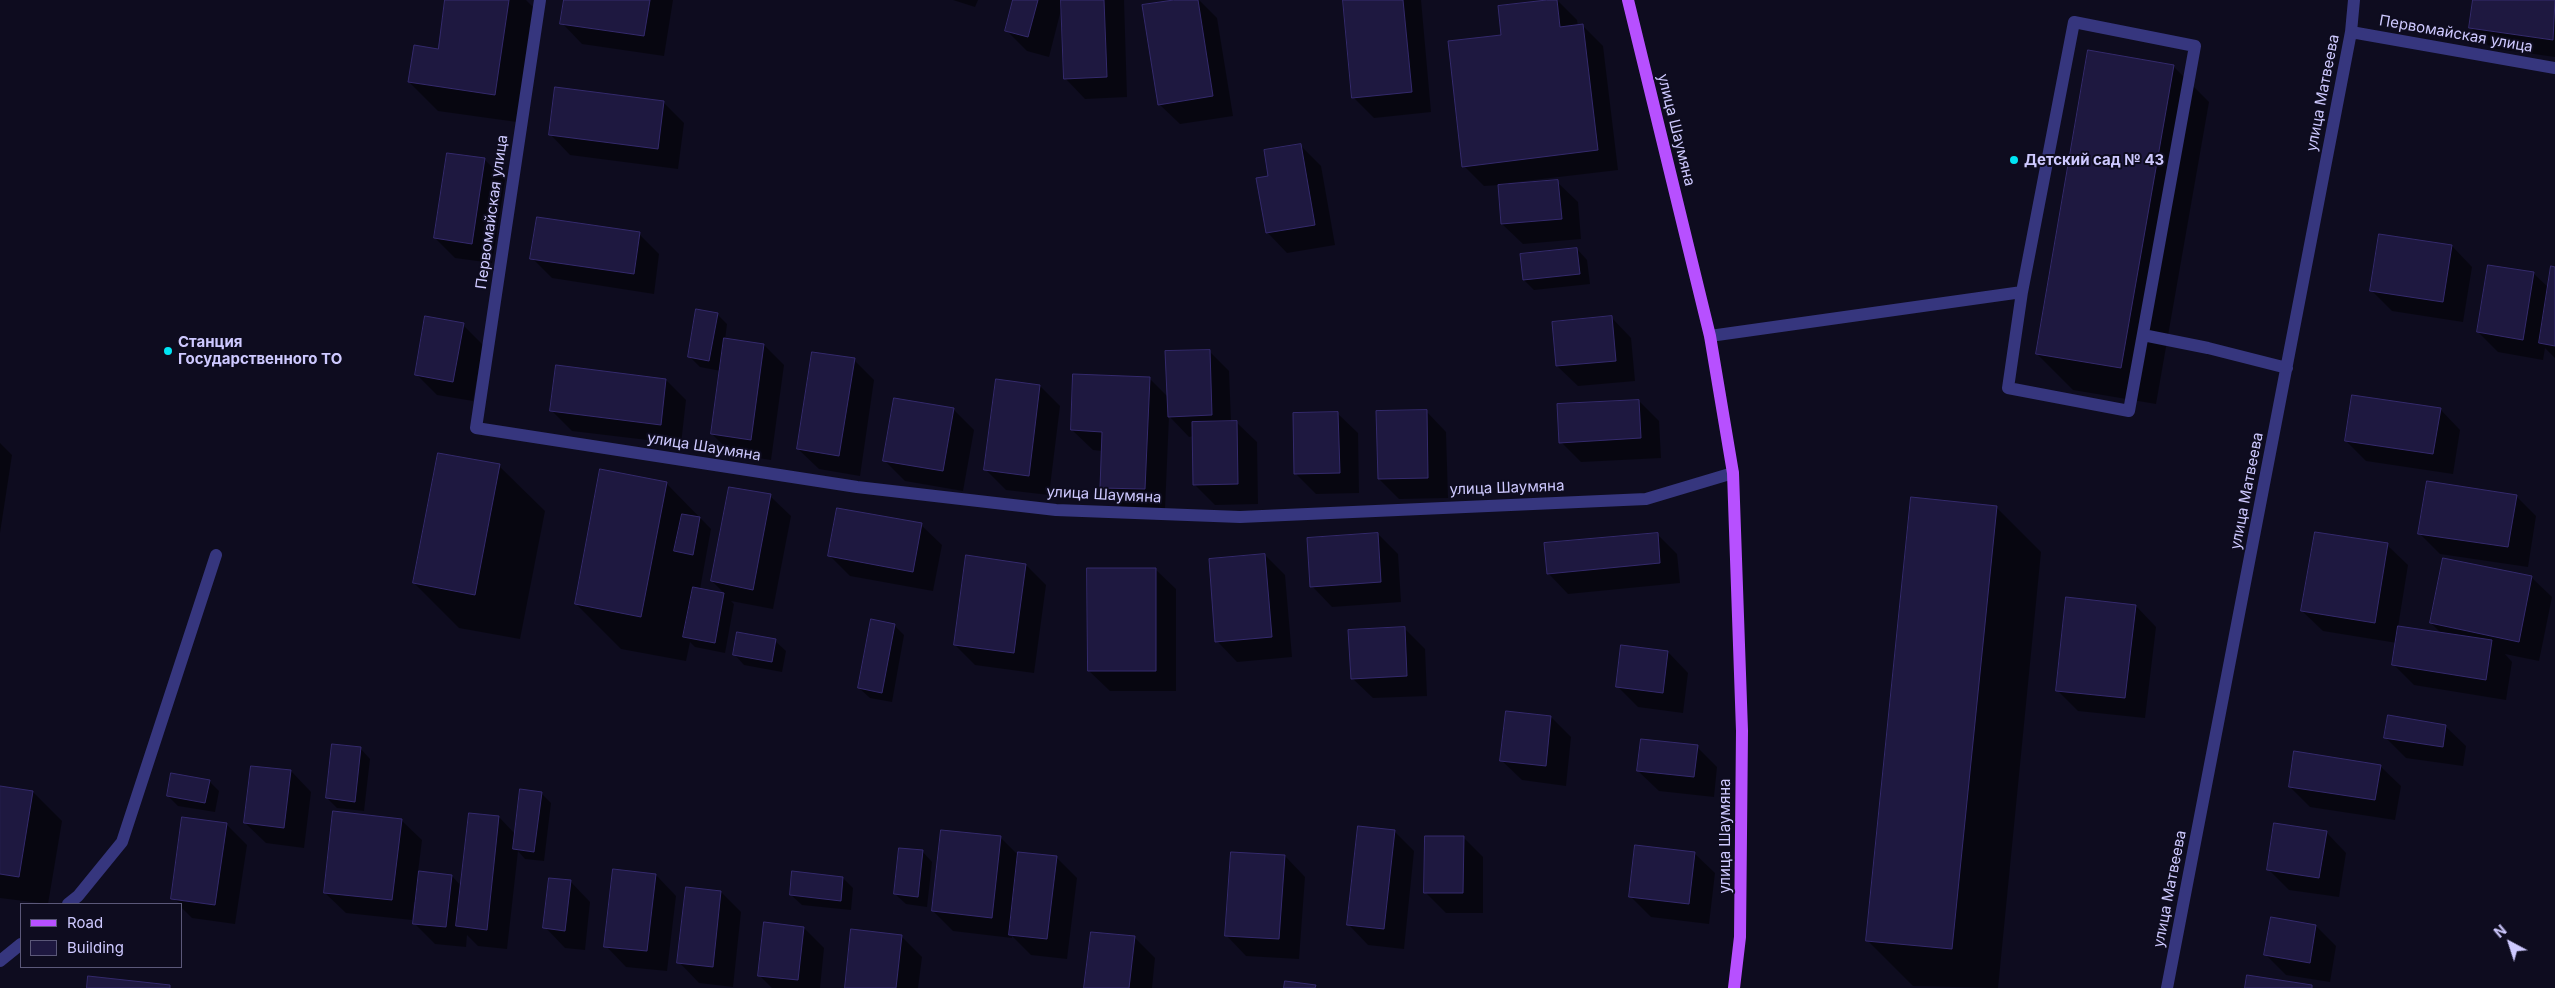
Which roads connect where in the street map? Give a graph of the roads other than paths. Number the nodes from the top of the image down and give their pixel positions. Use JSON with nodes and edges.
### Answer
{"nodes":[{"id":1,"x":540,"y":0,"type":"edge"},
{"id":2,"x":1628,"y":0,"type":"edge"},
{"id":3,"x":2354,"y":0,"type":"edge"},
{"id":4,"x":2351,"y":32,"type":"junction"},
{"id":5,"x":2555,"y":68,"type":"edge"},
{"id":6,"x":2022,"y":292,"type":"junction"},
{"id":7,"x":2143,"y":335,"type":"junction"},
{"id":8,"x":1710,"y":336,"type":"junction"},
{"id":9,"x":2287,"y":368,"type":"junction"},
{"id":10,"x":476,"y":428,"type":"joint"},
{"id":11,"x":1733,"y":473,"type":"junction"},
{"id":12,"x":216,"y":555,"type":"dead end"},
{"id":13,"x":69,"y":903,"type":"edge"},
{"id":14,"x":20,"y":945,"type":"edge"},
{"id":15,"x":0,"y":962,"type":"edge"},
{"id":16,"x":1734,"y":988,"type":"edge"},
{"id":17,"x":2167,"y":988,"type":"edge"}],
"edges":[{"from":1,"to":10,"type":"street","name":"Первомайская улица"},
{"from":2,"to":8,"type":"main road","name":"улица Шаумяна"},
{"from":3,"to":4,"type":"street","name":"улица Матвеева"},
{"from":4,"to":5,"type":"street","name":"Первомайская улица"},
{"from":4,"to":9,"type":"street","name":"улица Матвеева"},
{"from":6,"to":7,"type":"street"},
{"from":6,"to":7,"type":"street"},
{"from":6,"to":8,"type":"street"},
{"from":7,"to":9,"type":"street"},
{"from":8,"to":11,"type":"main road","name":"улица Шаумяна"},
{"from":9,"to":17,"type":"street","name":"улица Матвеева"},
{"from":10,"to":11,"type":"street","name":"улица Шаумяна"},
{"from":11,"to":16,"type":"main road","name":"улица Шаумяна"},
{"from":12,"to":13,"type":"street"},
{"from":14,"to":15,"type":"street"}]}
